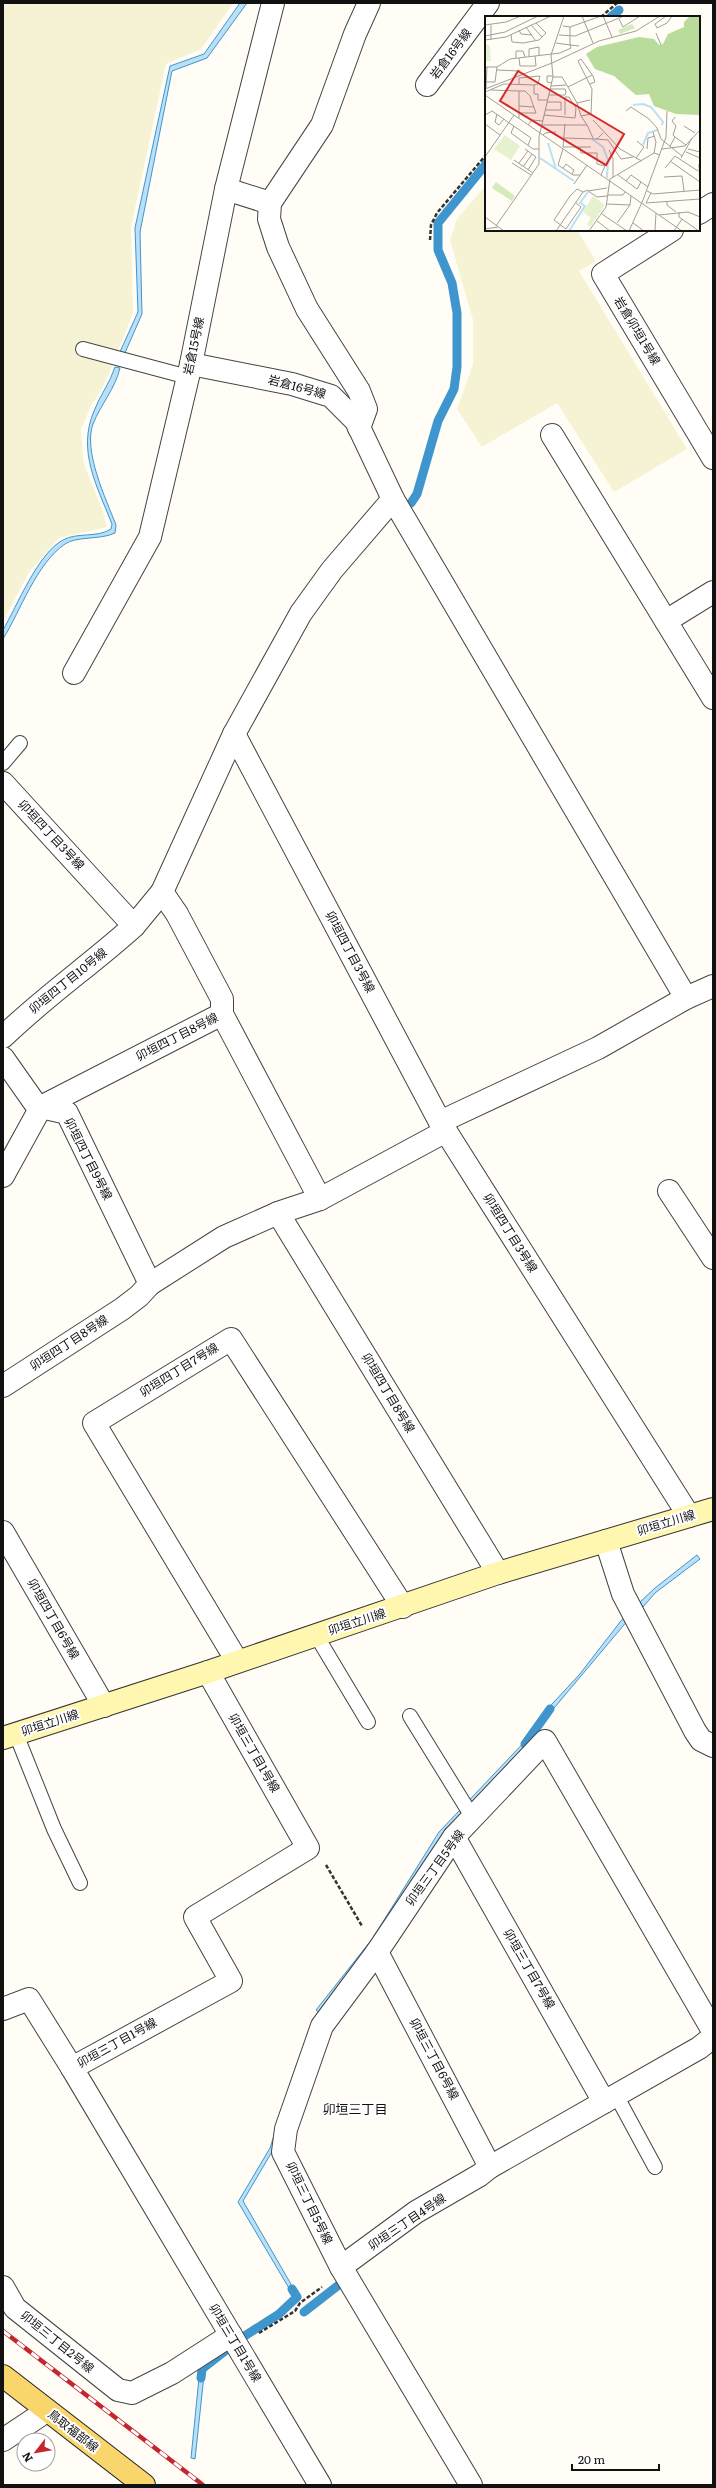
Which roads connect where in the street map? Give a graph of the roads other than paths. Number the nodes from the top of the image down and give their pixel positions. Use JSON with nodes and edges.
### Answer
{"nodes":[{"id":1,"x":273,"y":3,"type":"edge"},
{"id":2,"x":369,"y":3,"type":"edge"},
{"id":3,"x":488,"y":3,"type":"edge"},
{"id":4,"x":427,"y":85,"type":"dead end"},
{"id":5,"x":226,"y":189,"type":"junction"},
{"id":6,"x":270,"y":203,"type":"junction"},
{"id":7,"x":713,"y":204,"type":"edge"},
{"id":8,"x":700,"y":212,"type":"edge"},
{"id":9,"x":670,"y":231,"type":"edge"},
{"id":10,"x":83,"y":350,"type":"dead end"},
{"id":11,"x":189,"y":370,"type":"junction"},
{"id":12,"x":359,"y":428,"type":"junction"},
{"id":13,"x":552,"y":435,"type":"dead end"},
{"id":14,"x":713,"y":458,"type":"edge"},
{"id":15,"x":393,"y":499,"type":"junction"},
{"id":16,"x":713,"y":592,"type":"edge"},
{"id":17,"x":666,"y":621,"type":"junction"},
{"id":18,"x":74,"y":673,"type":"dead end"},
{"id":19,"x":713,"y":698,"type":"edge"},
{"id":20,"x":234,"y":734,"type":"junction"},
{"id":21,"x":20,"y":743,"type":"dead end"},
{"id":22,"x":3,"y":763,"type":"edge"},
{"id":23,"x":3,"y":783,"type":"edge"},
{"id":24,"x":162,"y":892,"type":"junction"},
{"id":25,"x":134,"y":926,"type":"junction"},
{"id":26,"x":713,"y":986,"type":"edge"},
{"id":27,"x":686,"y":998,"type":"junction"},
{"id":28,"x":222,"y":1014,"type":"junction"},
{"id":29,"x":3,"y":1037,"type":"edge"},
{"id":30,"x":3,"y":1058,"type":"edge"},
{"id":31,"x":41,"y":1107,"type":"junction"},
{"id":32,"x":443,"y":1127,"type":"junction"},
{"id":33,"x":3,"y":1176,"type":"edge"},
{"id":34,"x":669,"y":1191,"type":"dead end"},
{"id":35,"x":320,"y":1199,"type":"junction"},
{"id":36,"x":278,"y":1213,"type":"junction"},
{"id":37,"x":713,"y":1258,"type":"edge"},
{"id":38,"x":150,"y":1284,"type":"junction"},
{"id":39,"x":3,"y":1386,"type":"edge"},
{"id":40,"x":713,"y":1509,"type":"edge"},
{"id":41,"x":689,"y":1516,"type":"junction"},
{"id":42,"x":3,"y":1532,"type":"edge"},
{"id":43,"x":606,"y":1541,"type":"junction"},
{"id":44,"x":498,"y":1573,"type":"junction"},
{"id":45,"x":403,"y":1606,"type":"junction"},
{"id":46,"x":316,"y":1636,"type":"junction"},
{"id":47,"x":237,"y":1661,"type":"junction"},
{"id":48,"x":208,"y":1672,"type":"junction"},
{"id":49,"x":104,"y":1706,"type":"junction"},
{"id":50,"x":410,"y":1716,"type":"dead end"},
{"id":51,"x":368,"y":1722,"type":"dead end"},
{"id":52,"x":10,"y":1736,"type":"edge"},
{"id":53,"x":713,"y":1746,"type":"edge"},
{"id":54,"x":473,"y":1818,"type":"junction"},
{"id":55,"x":454,"y":1837,"type":"junction"},
{"id":56,"x":80,"y":1883,"type":"dead end"},
{"id":57,"x":377,"y":1952,"type":"junction"},
{"id":58,"x":3,"y":2009,"type":"edge"},
{"id":59,"x":713,"y":2031,"type":"edge"},
{"id":60,"x":713,"y":2037,"type":"edge"},
{"id":61,"x":72,"y":2068,"type":"junction"},
{"id":62,"x":610,"y":2098,"type":"junction"},
{"id":63,"x":490,"y":2167,"type":"junction"},
{"id":64,"x":656,"y":2167,"type":"dead end"},
{"id":65,"x":342,"y":2269,"type":"junction"},
{"id":66,"x":3,"y":2287,"type":"edge"},
{"id":67,"x":234,"y":2341,"type":"junction"},
{"id":68,"x":3,"y":2376,"type":"edge"},
{"id":69,"x":39,"y":2416,"type":"dead end"},
{"id":70,"x":3,"y":2440,"type":"edge"},
{"id":71,"x":144,"y":2485,"type":"edge"},
{"id":72,"x":320,"y":2485,"type":"edge"},
{"id":73,"x":471,"y":2485,"type":"edge"}],
"edges":[{"from":1,"to":5,"type":"street","name":"岩倉15号線"},
{"from":2,"to":6,"type":"street"},
{"from":3,"to":4,"type":"street","name":"岩倉16号線"},
{"from":5,"to":6,"type":"street"},
{"from":5,"to":11,"type":"street","name":"岩倉15号線"},
{"from":6,"to":12,"type":"street"},
{"from":7,"to":8,"type":"street"},
{"from":9,"to":14,"type":"street","name":"岩倉卯垣1号線"},
{"from":10,"to":11,"type":"lane"},
{"from":11,"to":12,"type":"street","name":"岩倉16号線"},
{"from":11,"to":18,"type":"street","name":"岩倉15号線"},
{"from":12,"to":15,"type":"street","name":"岩倉16号線"},
{"from":13,"to":17,"type":"street"},
{"from":15,"to":20,"type":"street"},
{"from":15,"to":27,"type":"street","name":"岩倉16号線"},
{"from":16,"to":17,"type":"street"},
{"from":17,"to":19,"type":"street"},
{"from":20,"to":24,"type":"street"},
{"from":20,"to":32,"type":"street","name":"卯垣四丁目3号線"},
{"from":21,"to":22,"type":"lane"},
{"from":23,"to":25,"type":"street","name":"卯垣四丁目3号線"},
{"from":24,"to":25,"type":"street"},
{"from":24,"to":28,"type":"street"},
{"from":25,"to":29,"type":"street","name":"卯垣四丁目10号線"},
{"from":26,"to":27,"type":"street"},
{"from":27,"to":32,"type":"street"},
{"from":28,"to":31,"type":"street","name":"卯垣四丁目8号線"},
{"from":28,"to":35,"type":"street","name":"卯垣四丁目8号線"},
{"from":30,"to":31,"type":"street"},
{"from":31,"to":33,"type":"street"},
{"from":31,"to":38,"type":"street","name":"卯垣四丁目9号線"},
{"from":32,"to":35,"type":"street"},
{"from":32,"to":41,"type":"street","name":"卯垣四丁目3号線"},
{"from":34,"to":37,"type":"street"},
{"from":35,"to":36,"type":"street","name":"卯垣四丁目8号線"},
{"from":36,"to":38,"type":"street","name":"卯垣四丁目8号線"},
{"from":36,"to":44,"type":"street","name":"卯垣四丁目8号線"},
{"from":38,"to":39,"type":"street","name":"卯垣四丁目8号線"},
{"from":40,"to":41,"type":"street","name":"卯垣立川線"},
{"from":41,"to":43,"type":"street","name":"卯垣立川線"},
{"from":42,"to":49,"type":"street","name":"卯垣四丁目6号線"},
{"from":43,"to":44,"type":"street","name":"卯垣立川線"},
{"from":43,"to":53,"type":"street"},
{"from":44,"to":45,"type":"street","name":"卯垣立川線"},
{"from":45,"to":46,"type":"street","name":"卯垣立川線"},
{"from":45,"to":47,"type":"street","name":"卯垣四丁目7号線"},
{"from":46,"to":47,"type":"street","name":"卯垣立川線"},
{"from":46,"to":51,"type":"lane"},
{"from":47,"to":48,"type":"street","name":"卯垣立川線"},
{"from":48,"to":49,"type":"street","name":"卯垣立川線"},
{"from":48,"to":61,"type":"street","name":"卯垣三丁目1号線"},
{"from":49,"to":52,"type":"street","name":"卯垣立川線"},
{"from":50,"to":54,"type":"lane"},
{"from":52,"to":56,"type":"lane"},
{"from":54,"to":55,"type":"street","name":"卯垣三丁目5号線"},
{"from":54,"to":59,"type":"street","name":"卯垣三丁目5号線"},
{"from":55,"to":57,"type":"street","name":"卯垣三丁目5号線"},
{"from":55,"to":62,"type":"street","name":"卯垣三丁目7号線"},
{"from":57,"to":63,"type":"street","name":"卯垣三丁目6号線"},
{"from":57,"to":65,"type":"street","name":"卯垣三丁目5号線"},
{"from":58,"to":61,"type":"street"},
{"from":60,"to":62,"type":"street","name":"卯垣三丁目4号線"},
{"from":61,"to":67,"type":"street","name":"卯垣三丁目1号線"},
{"from":62,"to":63,"type":"street","name":"卯垣三丁目4号線"},
{"from":62,"to":64,"type":"lane"},
{"from":63,"to":65,"type":"street","name":"卯垣三丁目4号線"},
{"from":65,"to":73,"type":"street"},
{"from":66,"to":67,"type":"street","name":"卯垣三丁目2号線"},
{"from":67,"to":72,"type":"street","name":"卯垣三丁目1号線"},
{"from":68,"to":71,"type":"main road","name":"鳥取福部線"},
{"from":69,"to":70,"type":"street"}]}
